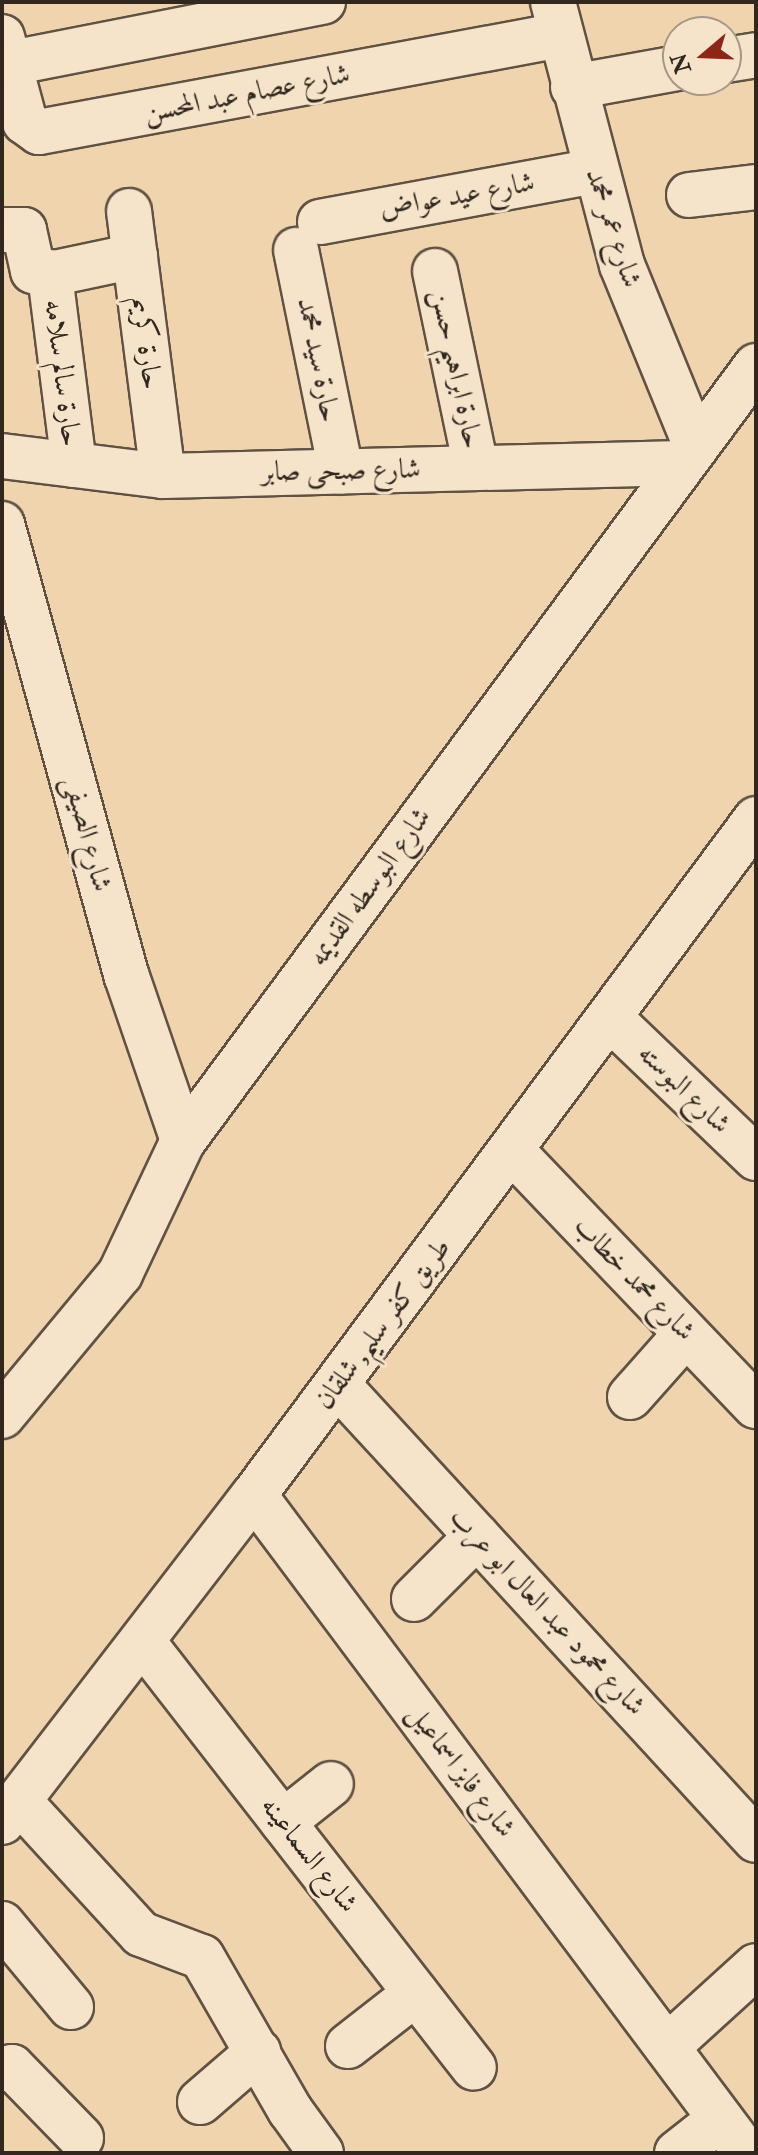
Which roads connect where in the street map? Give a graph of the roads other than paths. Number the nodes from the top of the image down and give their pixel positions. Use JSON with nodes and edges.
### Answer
{"nodes":[{"id":1,"x":323,"y":2,"type":"edge"},
{"id":2,"x":557,"y":18,"type":"edge"},
{"id":3,"x":6,"y":50,"type":"edge"},
{"id":4,"x":662,"y":71,"type":"edge"},
{"id":5,"x":573,"y":87,"type":"junction"},
{"id":6,"x":594,"y":171,"type":"junction"},
{"id":7,"x":756,"y":187,"type":"edge"},
{"id":8,"x":689,"y":195,"type":"dead end"},
{"id":9,"x":129,"y":211,"type":"dead end"},
{"id":10,"x":2,"y":230,"type":"edge"},
{"id":11,"x":308,"y":236,"type":"joint"},
{"id":12,"x":135,"y":256,"type":"junction"},
{"id":13,"x":435,"y":271,"type":"dead end"},
{"id":14,"x":50,"y":272,"type":"junction"},
{"id":15,"x":756,"y":366,"type":"edge"},
{"id":16,"x":689,"y":455,"type":"junction"},
{"id":17,"x":2,"y":456,"type":"edge"},
{"id":18,"x":74,"y":465,"type":"junction"},
{"id":19,"x":476,"y":468,"type":"junction"},
{"id":20,"x":341,"y":471,"type":"junction"},
{"id":21,"x":163,"y":476,"type":"junction"},
{"id":22,"x":2,"y":524,"type":"edge"},
{"id":23,"x":750,"y":848,"type":"edge"},
{"id":24,"x":611,"y":1019,"type":"junction"},
{"id":25,"x":183,"y":1141,"type":"junction"},
{"id":26,"x":512,"y":1151,"type":"junction"},
{"id":27,"x":756,"y":1158,"type":"edge"},
{"id":28,"x":686,"y":1334,"type":"junction"},
{"id":29,"x":337,"y":1384,"type":"junction"},
{"id":30,"x":630,"y":1397,"type":"dead end"},
{"id":31,"x":756,"y":1406,"type":"edge"},
{"id":32,"x":2,"y":1416,"type":"edge"},
{"id":33,"x":254,"y":1495,"type":"junction"},
{"id":34,"x":477,"y":1536,"type":"junction"},
{"id":35,"x":414,"y":1599,"type":"dead end"},
{"id":36,"x":143,"y":1642,"type":"junction"},
{"id":37,"x":331,"y":1784,"type":"dead end"},
{"id":38,"x":10,"y":1812,"type":"edge"},
{"id":39,"x":283,"y":1822,"type":"junction"},
{"id":40,"x":756,"y":1840,"type":"edge"},
{"id":41,"x":2,"y":1924,"type":"edge"},
{"id":42,"x":756,"y":1966,"type":"edge"},
{"id":43,"x":416,"y":1993,"type":"junction"},
{"id":44,"x":71,"y":2007,"type":"dead end"},
{"id":45,"x":348,"y":2046,"type":"dead end"},
{"id":46,"x":667,"y":2047,"type":"junction"},
{"id":47,"x":258,"y":2052,"type":"junction"},
{"id":48,"x":474,"y":2068,"type":"dead end"},
{"id":49,"x":2,"y":2069,"type":"edge"},
{"id":50,"x":200,"y":2102,"type":"dead end"},
{"id":51,"x":720,"y":2119,"type":"junction"},
{"id":52,"x":81,"y":2138,"type":"dead end"},
{"id":53,"x":321,"y":2153,"type":"edge"},
{"id":54,"x":677,"y":2153,"type":"edge"},
{"id":55,"x":746,"y":2153,"type":"edge"}],
"edges":[{"from":1,"to":3,"type":"street"},
{"from":2,"to":3,"type":"street","name":"شارع عصام عبد المحسن"},
{"from":2,"to":5,"type":"street","name":"شارع عمر محمد"},
{"from":4,"to":5,"type":"street"},
{"from":5,"to":6,"type":"street","name":"شارع عمر محمد"},
{"from":6,"to":11,"type":"street","name":"شارع عيد عواض"},
{"from":6,"to":16,"type":"street","name":"شارع عمر محمد"},
{"from":7,"to":8,"type":"street"},
{"from":9,"to":12,"type":"street","name":"حارة كريم"},
{"from":10,"to":14,"type":"street"},
{"from":11,"to":20,"type":"street","name":"حارة سيد محمد"},
{"from":12,"to":14,"type":"street","name":"حارة سالم سلامه"},
{"from":12,"to":21,"type":"street","name":"حارة كريم"},
{"from":13,"to":19,"type":"street","name":"حارة ابراهيم حسن"},
{"from":14,"to":18,"type":"street","name":"حارة سالم سلامه"},
{"from":15,"to":16,"type":"street","name":"شارع البوسطه القديمه"},
{"from":16,"to":19,"type":"street","name":"شارع صبحى صابر"},
{"from":16,"to":25,"type":"street","name":"شارع البوسطه القديمه"},
{"from":17,"to":18,"type":"street","name":"شارع صبحى صابر"},
{"from":18,"to":21,"type":"street","name":"شارع صبحى صابر"},
{"from":19,"to":20,"type":"street","name":"شارع صبحى صابر"},
{"from":20,"to":21,"type":"street","name":"شارع صبحى صابر"},
{"from":22,"to":25,"type":"street","name":"شارع الصيفى"},
{"from":23,"to":24,"type":"street","name":"طريق كفر سليم, شلقان"},
{"from":24,"to":26,"type":"street","name":"طريق كفر سليم, شلقان"},
{"from":24,"to":27,"type":"street","name":"شارع البوسته"},
{"from":25,"to":32,"type":"street","name":"شارع البوسطه القديمه"},
{"from":26,"to":28,"type":"street","name":"شارع محمد خطاب"},
{"from":26,"to":29,"type":"street","name":"طريق كفر سليم, شلقان"},
{"from":28,"to":30,"type":"street"},
{"from":28,"to":31,"type":"street","name":"شارع محمد خطاب"},
{"from":29,"to":33,"type":"street","name":"طريق كفر سليم, شلقان"},
{"from":29,"to":34,"type":"street","name":"شارع محمود عبد العال ابو عرب"},
{"from":33,"to":36,"type":"street","name":"طريق كفر سليم, شلقان"},
{"from":33,"to":46,"type":"street","name":"شارع فايز اسماعيل"},
{"from":34,"to":35,"type":"street"},
{"from":34,"to":40,"type":"street","name":"شارع محمود عبد العال ابو عرب"},
{"from":36,"to":38,"type":"street","name":"طريق كفر سليم, شلقان"},
{"from":36,"to":39,"type":"street","name":"شارع السماعينه"},
{"from":37,"to":39,"type":"street"},
{"from":38,"to":47,"type":"street"},
{"from":39,"to":43,"type":"street","name":"شارع السماعينه"},
{"from":41,"to":44,"type":"street"},
{"from":42,"to":46,"type":"street"},
{"from":43,"to":45,"type":"street"},
{"from":43,"to":48,"type":"street","name":"شارع السماعينه"},
{"from":46,"to":51,"type":"street","name":"شارع فايز اسماعيل"},
{"from":47,"to":50,"type":"street"},
{"from":47,"to":53,"type":"street"},
{"from":49,"to":52,"type":"street"},
{"from":51,"to":54,"type":"street"},
{"from":51,"to":55,"type":"street","name":"شارع فايز اسماعيل"}]}
